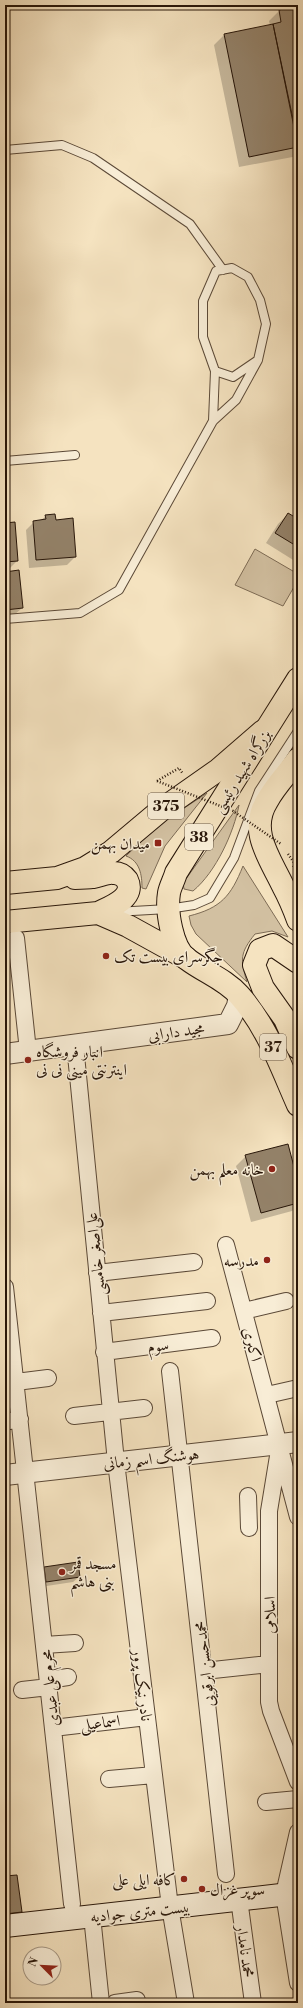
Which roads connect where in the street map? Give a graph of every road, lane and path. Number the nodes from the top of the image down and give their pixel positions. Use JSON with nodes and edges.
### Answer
{"nodes":[{"id":1,"x":5,"y":150,"type":"edge"},
{"id":2,"x":223,"y":270,"type":"junction"},
{"id":3,"x":258,"y":360,"type":"junction"},
{"id":4,"x":215,"y":370,"type":"junction"},
{"id":5,"x":213,"y":421,"type":"junction"},
{"id":6,"x":75,"y":455,"type":"dead end"},
{"id":7,"x":5,"y":461,"type":"edge"},
{"id":8,"x":5,"y":619,"type":"edge"},
{"id":9,"x":298,"y":679,"type":"edge"},
{"id":10,"x":270,"y":725,"type":"junction"},
{"id":11,"x":298,"y":731,"type":"edge"},
{"id":12,"x":298,"y":759,"type":"edge"},
{"id":13,"x":179,"y":768,"type":"dead end"},
{"id":14,"x":281,"y":844,"type":"dead end"},
{"id":15,"x":58,"y":878,"type":"junction"},
{"id":16,"x":5,"y":883,"type":"edge"},
{"id":17,"x":291,"y":888,"type":"edge"},
{"id":18,"x":168,"y":909,"type":"junction"},
{"id":19,"x":98,"y":913,"type":"junction"},
{"id":20,"x":298,"y":920,"type":"edge"},
{"id":21,"x":10,"y":930,"type":"edge"},
{"id":22,"x":186,"y":958,"type":"junction"},
{"id":23,"x":298,"y":962,"type":"edge"},
{"id":24,"x":239,"y":994,"type":"junction"},
{"id":25,"x":75,"y":1045,"type":"junction"},
{"id":26,"x":298,"y":1048,"type":"edge"},
{"id":27,"x":28,"y":1051,"type":"junction"},
{"id":28,"x":5,"y":1054,"type":"edge"},
{"id":29,"x":298,"y":1105,"type":"edge"},
{"id":30,"x":226,"y":1244,"type":"dead end"},
{"id":31,"x":194,"y":1262,"type":"dead end"},
{"id":32,"x":97,"y":1273,"type":"junction"},
{"id":33,"x":5,"y":1291,"type":"edge"},
{"id":34,"x":207,"y":1300,"type":"dead end"},
{"id":35,"x":286,"y":1301,"type":"dead end"},
{"id":36,"x":244,"y":1311,"type":"junction"},
{"id":37,"x":101,"y":1313,"type":"junction"},
{"id":38,"x":7,"y":1321,"type":"edge"},
{"id":39,"x":212,"y":1338,"type":"dead end"},
{"id":40,"x":9,"y":1351,"type":"edge"},
{"id":41,"x":104,"y":1352,"type":"junction"},
{"id":42,"x":170,"y":1371,"type":"dead end"},
{"id":43,"x":48,"y":1378,"type":"dead end"},
{"id":44,"x":16,"y":1382,"type":"junction"},
{"id":45,"x":298,"y":1388,"type":"edge"},
{"id":46,"x":267,"y":1395,"type":"junction"},
{"id":47,"x":144,"y":1408,"type":"dead end"},
{"id":48,"x":111,"y":1413,"type":"junction"},
{"id":49,"x":12,"y":1414,"type":"edge"},
{"id":50,"x":74,"y":1416,"type":"dead end"},
{"id":51,"x":289,"y":1443,"type":"edge"},
{"id":52,"x":181,"y":1455,"type":"junction"},
{"id":53,"x":116,"y":1462,"type":"junction"},
{"id":54,"x":26,"y":1473,"type":"junction"},
{"id":55,"x":5,"y":1475,"type":"edge"},
{"id":56,"x":268,"y":1511,"type":"junction"},
{"id":57,"x":298,"y":1517,"type":"edge"},
{"id":58,"x":249,"y":1528,"type":"dead end"},
{"id":59,"x":75,"y":1643,"type":"dead end"},
{"id":60,"x":44,"y":1645,"type":"junction"},
{"id":61,"x":269,"y":1664,"type":"junction"},
{"id":62,"x":204,"y":1671,"type":"junction"},
{"id":63,"x":68,"y":1677,"type":"dead end"},
{"id":64,"x":48,"y":1684,"type":"junction"},
{"id":65,"x":22,"y":1690,"type":"dead end"},
{"id":66,"x":147,"y":1717,"type":"junction"},
{"id":67,"x":53,"y":1728,"type":"junction"},
{"id":68,"x":154,"y":1775,"type":"junction"},
{"id":69,"x":109,"y":1779,"type":"dead end"},
{"id":70,"x":298,"y":1782,"type":"edge"},
{"id":71,"x":298,"y":1799,"type":"edge"},
{"id":72,"x":266,"y":1802,"type":"dead end"},
{"id":73,"x":298,"y":1832,"type":"edge"},
{"id":74,"x":226,"y":1874,"type":"dead end"},
{"id":75,"x":291,"y":1894,"type":"edge"},
{"id":76,"x":238,"y":1900,"type":"junction"},
{"id":77,"x":72,"y":1904,"type":"dead end"},
{"id":78,"x":170,"y":1907,"type":"junction"},
{"id":79,"x":92,"y":1916,"type":"junction"},
{"id":80,"x":5,"y":1926,"type":"edge"},
{"id":81,"x":298,"y":1983,"type":"edge"},
{"id":82,"x":138,"y":2000,"type":"dead end"},
{"id":83,"x":101,"y":2003,"type":"edge"},
{"id":84,"x":115,"y":2003,"type":"edge"},
{"id":85,"x":186,"y":2003,"type":"edge"},
{"id":86,"x":253,"y":2003,"type":"edge"}],
"edges":[{"from":1,"to":2,"type":"lane"},
{"from":2,"to":3,"type":"lane"},
{"from":2,"to":4,"type":"lane"},
{"from":3,"to":4,"type":"lane"},
{"from":3,"to":5,"type":"lane"},
{"from":4,"to":5,"type":"lane"},
{"from":5,"to":8,"type":"lane"},
{"from":6,"to":7,"type":"lane"},
{"from":9,"to":10,"type":"main road","name":"بزرگراه شهید رئیسی","number":"38"},
{"from":10,"to":15,"type":"main road","number":"375"},
{"from":10,"to":18,"type":"main road","name":"بزرگراه شهید رئیسی","number":"38"},
{"from":11,"to":18,"type":"lane"},
{"from":12,"to":17,"type":"main road"},
{"from":13,"to":14,"type":"path","bridge":true},
{"from":15,"to":16,"type":"main road","number":"375"},
{"from":15,"to":19,"type":"main road"},
{"from":17,"to":20,"type":"main road"},
{"from":18,"to":19,"type":"lane"},
{"from":18,"to":22,"type":"main road","name":"بزرگراه شهید رئیسی","number":"38"},
{"from":19,"to":21,"type":"main road"},
{"from":19,"to":22,"type":"main road"},
{"from":21,"to":27,"type":"street"},
{"from":22,"to":24,"type":"main road","name":"بزرگراه شهید رئیسی","number":"38"},
{"from":23,"to":26,"type":"main road"},
{"from":24,"to":25,"type":"street","name":"مجید دارابی"},
{"from":24,"to":29,"type":"main road","number":"37"},
{"from":25,"to":27,"type":"street","name":"مجید دارابی"},
{"from":25,"to":32,"type":"street","name":"علی‌اصغر خامسی"},
{"from":27,"to":28,"type":"street","name":"مجید دارابی"},
{"from":30,"to":36,"type":"street","name":"اکبری"},
{"from":31,"to":32,"type":"street"},
{"from":32,"to":37,"type":"street","name":"علی‌اصغر خامسی"},
{"from":33,"to":38,"type":"street","name":"محرم علی عبدی"},
{"from":34,"to":37,"type":"street"},
{"from":35,"to":36,"type":"street"},
{"from":36,"to":46,"type":"street","name":"اکبری"},
{"from":37,"to":41,"type":"street","name":"علی‌اصغر خامسی"},
{"from":38,"to":40,"type":"street","name":"محرم علی عبدی"},
{"from":39,"to":41,"type":"street","name":"سوم"},
{"from":40,"to":44,"type":"street","name":"محرم علی عبدی"},
{"from":41,"to":48,"type":"street","name":"علی‌اصغر خامسی"},
{"from":42,"to":52,"type":"street","name":"محمدحسن ابرقویی"},
{"from":43,"to":44,"type":"street"},
{"from":44,"to":49,"type":"street","name":"محرم علی عبدی"},
{"from":45,"to":46,"type":"street"},
{"from":46,"to":51,"type":"street","name":"اکبری"},
{"from":47,"to":48,"type":"street"},
{"from":48,"to":50,"type":"street"},
{"from":48,"to":53,"type":"street","name":"علی‌اصغر خامسی"},
{"from":49,"to":54,"type":"street","name":"محرم علی عبدی"},
{"from":51,"to":52,"type":"street","name":"هوشنگ اسم زمانی"},
{"from":51,"to":56,"type":"street","name":"اسلامی"},
{"from":51,"to":57,"type":"street","name":"اکبری"},
{"from":52,"to":53,"type":"street","name":"هوشنگ اسم زمانی"},
{"from":52,"to":62,"type":"street","name":"محمدحسن ابرقویی"},
{"from":53,"to":54,"type":"street","name":"هوشنگ اسم زمانی"},
{"from":53,"to":66,"type":"street","name":"نادر نیک پرور"},
{"from":54,"to":55,"type":"street","name":"هوشنگ اسم زمانی"},
{"from":54,"to":60,"type":"street","name":"محرم علی عبدی"},
{"from":56,"to":58,"type":"street"},
{"from":56,"to":61,"type":"street","name":"اسلامی"},
{"from":59,"to":60,"type":"street"},
{"from":60,"to":64,"type":"street","name":"محرم علی عبدی"},
{"from":61,"to":62,"type":"street"},
{"from":61,"to":70,"type":"street","name":"اسلامی"},
{"from":62,"to":74,"type":"street","name":"محمدحسن ابرقویی"},
{"from":63,"to":64,"type":"street"},
{"from":64,"to":65,"type":"street"},
{"from":64,"to":67,"type":"street","name":"محرم علی عبدی"},
{"from":66,"to":67,"type":"street","name":"اسماعیلی"},
{"from":66,"to":68,"type":"street","name":"نادر نیک پرور"},
{"from":67,"to":77,"type":"street","name":"محرم علی عبدی"},
{"from":68,"to":69,"type":"street"},
{"from":68,"to":78,"type":"street","name":"نادر نیک پرور"},
{"from":71,"to":72,"type":"street"},
{"from":73,"to":75,"type":"street"},
{"from":75,"to":76,"type":"main road","name":"بیست متری جوادیه"},
{"from":75,"to":81,"type":"street"},
{"from":76,"to":78,"type":"main road","name":"بیست متری جوادیه"},
{"from":76,"to":86,"type":"street","name":"محمد نامدار"},
{"from":78,"to":79,"type":"main road","name":"بیست متری جوادیه"},
{"from":78,"to":85,"type":"street","name":"نادر نیک پرور"},
{"from":79,"to":80,"type":"main road","name":"بیست متری جوادیه"},
{"from":79,"to":83,"type":"street"},
{"from":82,"to":84,"type":"street"}]}
